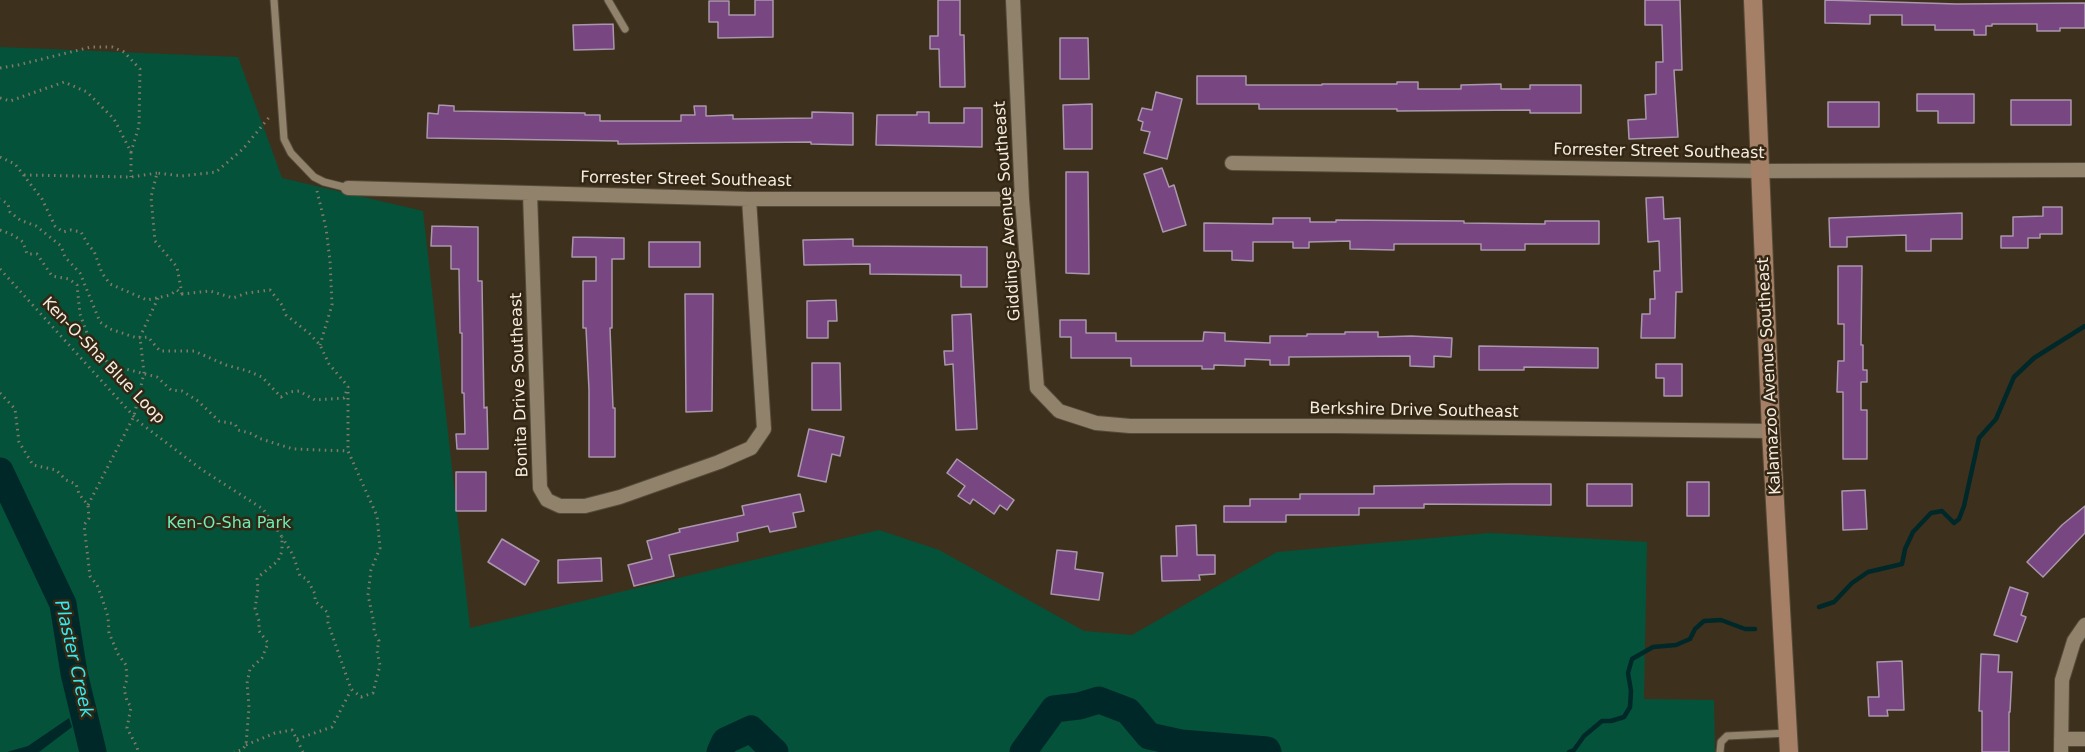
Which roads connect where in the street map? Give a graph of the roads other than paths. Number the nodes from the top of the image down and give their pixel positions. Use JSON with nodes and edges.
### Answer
{"nodes":[{"id":1,"x":274,"y":0,"type":"edge"},
{"id":2,"x":608,"y":0,"type":"edge"},
{"id":3,"x":1013,"y":0,"type":"edge"},
{"id":4,"x":1753,"y":0,"type":"edge"},
{"id":5,"x":625,"y":29,"type":"dead end"},
{"id":6,"x":1232,"y":163,"type":"dead end"},
{"id":7,"x":2085,"y":170,"type":"edge"},
{"id":8,"x":1761,"y":171,"type":"junction"},
{"id":9,"x":348,"y":188,"type":"joint"},
{"id":10,"x":530,"y":193,"type":"junction"},
{"id":11,"x":748,"y":199,"type":"junction"},
{"id":12,"x":1022,"y":199,"type":"junction"},
{"id":13,"x":1059,"y":411,"type":"joint"},
{"id":14,"x":1771,"y":431,"type":"junction"},
{"id":15,"x":2085,"y":625,"type":"edge"},
{"id":16,"x":1788,"y":733,"type":"junction"},
{"id":17,"x":2085,"y":739,"type":"edge"},
{"id":18,"x":2061,"y":746,"type":"edge"},
{"id":19,"x":1720,"y":752,"type":"edge"},
{"id":20,"x":1789,"y":752,"type":"edge"}],
"edges":[{"from":1,"to":9,"type":"lane"},
{"from":2,"to":5,"type":"lane"},
{"from":3,"to":12,"type":"street","name":"Giddings Avenue Southeast"},
{"from":4,"to":8,"type":"main road","name":"Kalamazoo Avenue Southeast"},
{"from":6,"to":8,"type":"street","name":"Forrester Street Southeast"},
{"from":7,"to":8,"type":"street","name":"Forrester Street Southeast"},
{"from":8,"to":14,"type":"main road","name":"Kalamazoo Avenue Southeast"},
{"from":9,"to":10,"type":"street","name":"Forrester Street Southeast"},
{"from":10,"to":11,"type":"street","name":"Forrester Street Southeast"},
{"from":10,"to":11,"type":"street","name":"Bonita Drive Southeast"},
{"from":11,"to":12,"type":"street","name":"Forrester Street Southeast"},
{"from":12,"to":13,"type":"street","name":"Giddings Avenue Southeast"},
{"from":13,"to":14,"type":"street","name":"Berkshire Drive Southeast"},
{"from":14,"to":16,"type":"main road","name":"Kalamazoo Avenue Southeast"},
{"from":15,"to":18,"type":"street"},
{"from":16,"to":19,"type":"lane"},
{"from":16,"to":20,"type":"main road","name":"Kalamazoo Avenue Southeast"},
{"from":17,"to":18,"type":"street"}]}
